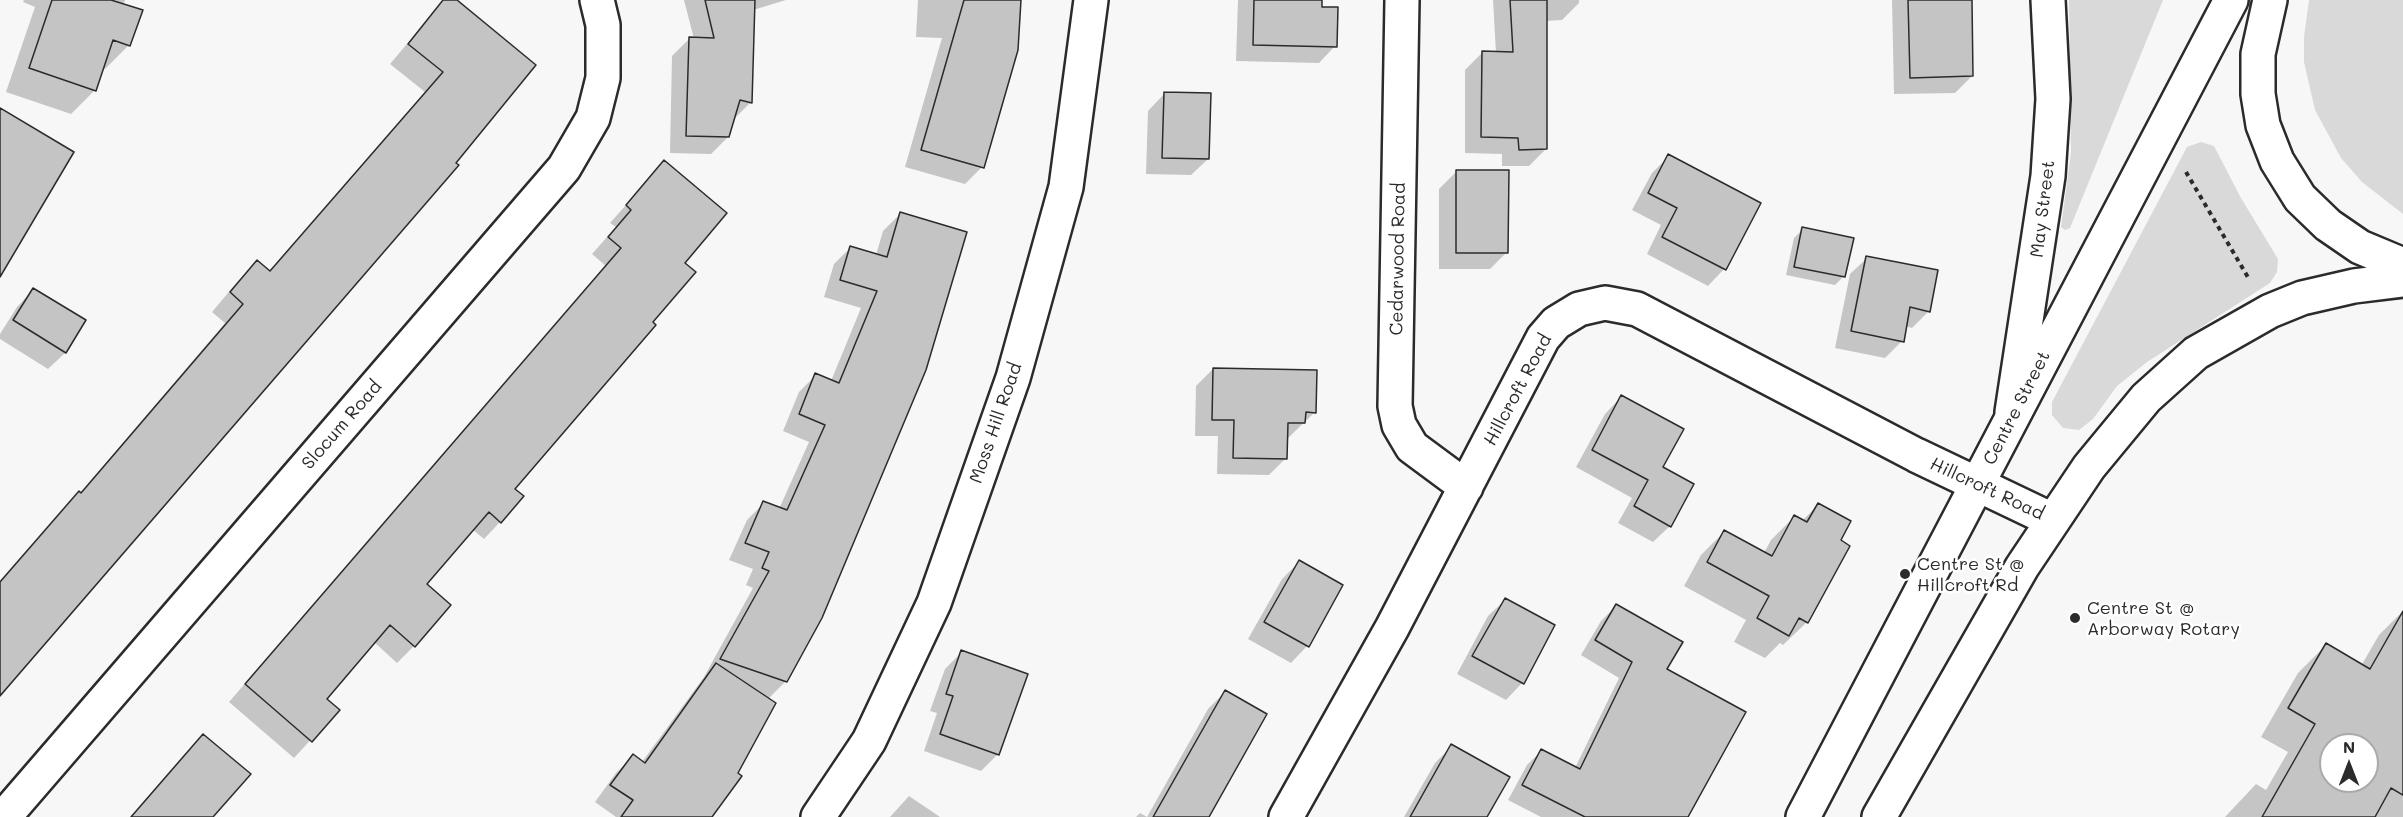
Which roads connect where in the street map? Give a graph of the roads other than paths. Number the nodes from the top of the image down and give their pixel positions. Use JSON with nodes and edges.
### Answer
{"nodes":[{"id":1,"x":597,"y":0,"type":"edge"},
{"id":2,"x":1091,"y":0,"type":"edge"},
{"id":3,"x":1402,"y":0,"type":"edge"},
{"id":4,"x":2048,"y":0,"type":"edge"},
{"id":5,"x":2231,"y":0,"type":"edge"},
{"id":6,"x":2270,"y":0,"type":"edge"},
{"id":7,"x":2403,"y":265,"type":"edge"},
{"id":8,"x":2403,"y":280,"type":"edge"},
{"id":9,"x":2012,"y":416,"type":"junction"},
{"id":10,"x":1977,"y":485,"type":"junction"},
{"id":11,"x":1466,"y":487,"type":"junction"},
{"id":12,"x":2052,"y":520,"type":"junction"},
{"id":13,"x":4,"y":817,"type":"edge"},
{"id":14,"x":818,"y":817,"type":"edge"},
{"id":15,"x":1286,"y":817,"type":"edge"},
{"id":16,"x":1803,"y":817,"type":"edge"},
{"id":17,"x":1879,"y":817,"type":"edge"}],
"edges":[{"from":1,"to":13,"type":"main road","name":"Slocum Road"},
{"from":2,"to":14,"type":"main road","name":"Moss Hill Road"},
{"from":3,"to":11,"type":"main road","name":"Cedarwood Road"},
{"from":4,"to":9,"type":"main road","name":"May Street"},
{"from":5,"to":9,"type":"main road","name":"Centre Street"},
{"from":6,"to":7,"type":"main road"},
{"from":8,"to":12,"type":"main road"},
{"from":9,"to":10,"type":"main road","name":"Centre Street"},
{"from":10,"to":11,"type":"main road","name":"Hillcroft Road"},
{"from":10,"to":12,"type":"main road","name":"Hillcroft Road"},
{"from":10,"to":16,"type":"main road","name":"Centre Street"},
{"from":11,"to":15,"type":"main road","name":"Hillcroft Road"},
{"from":12,"to":17,"type":"main road"}]}
